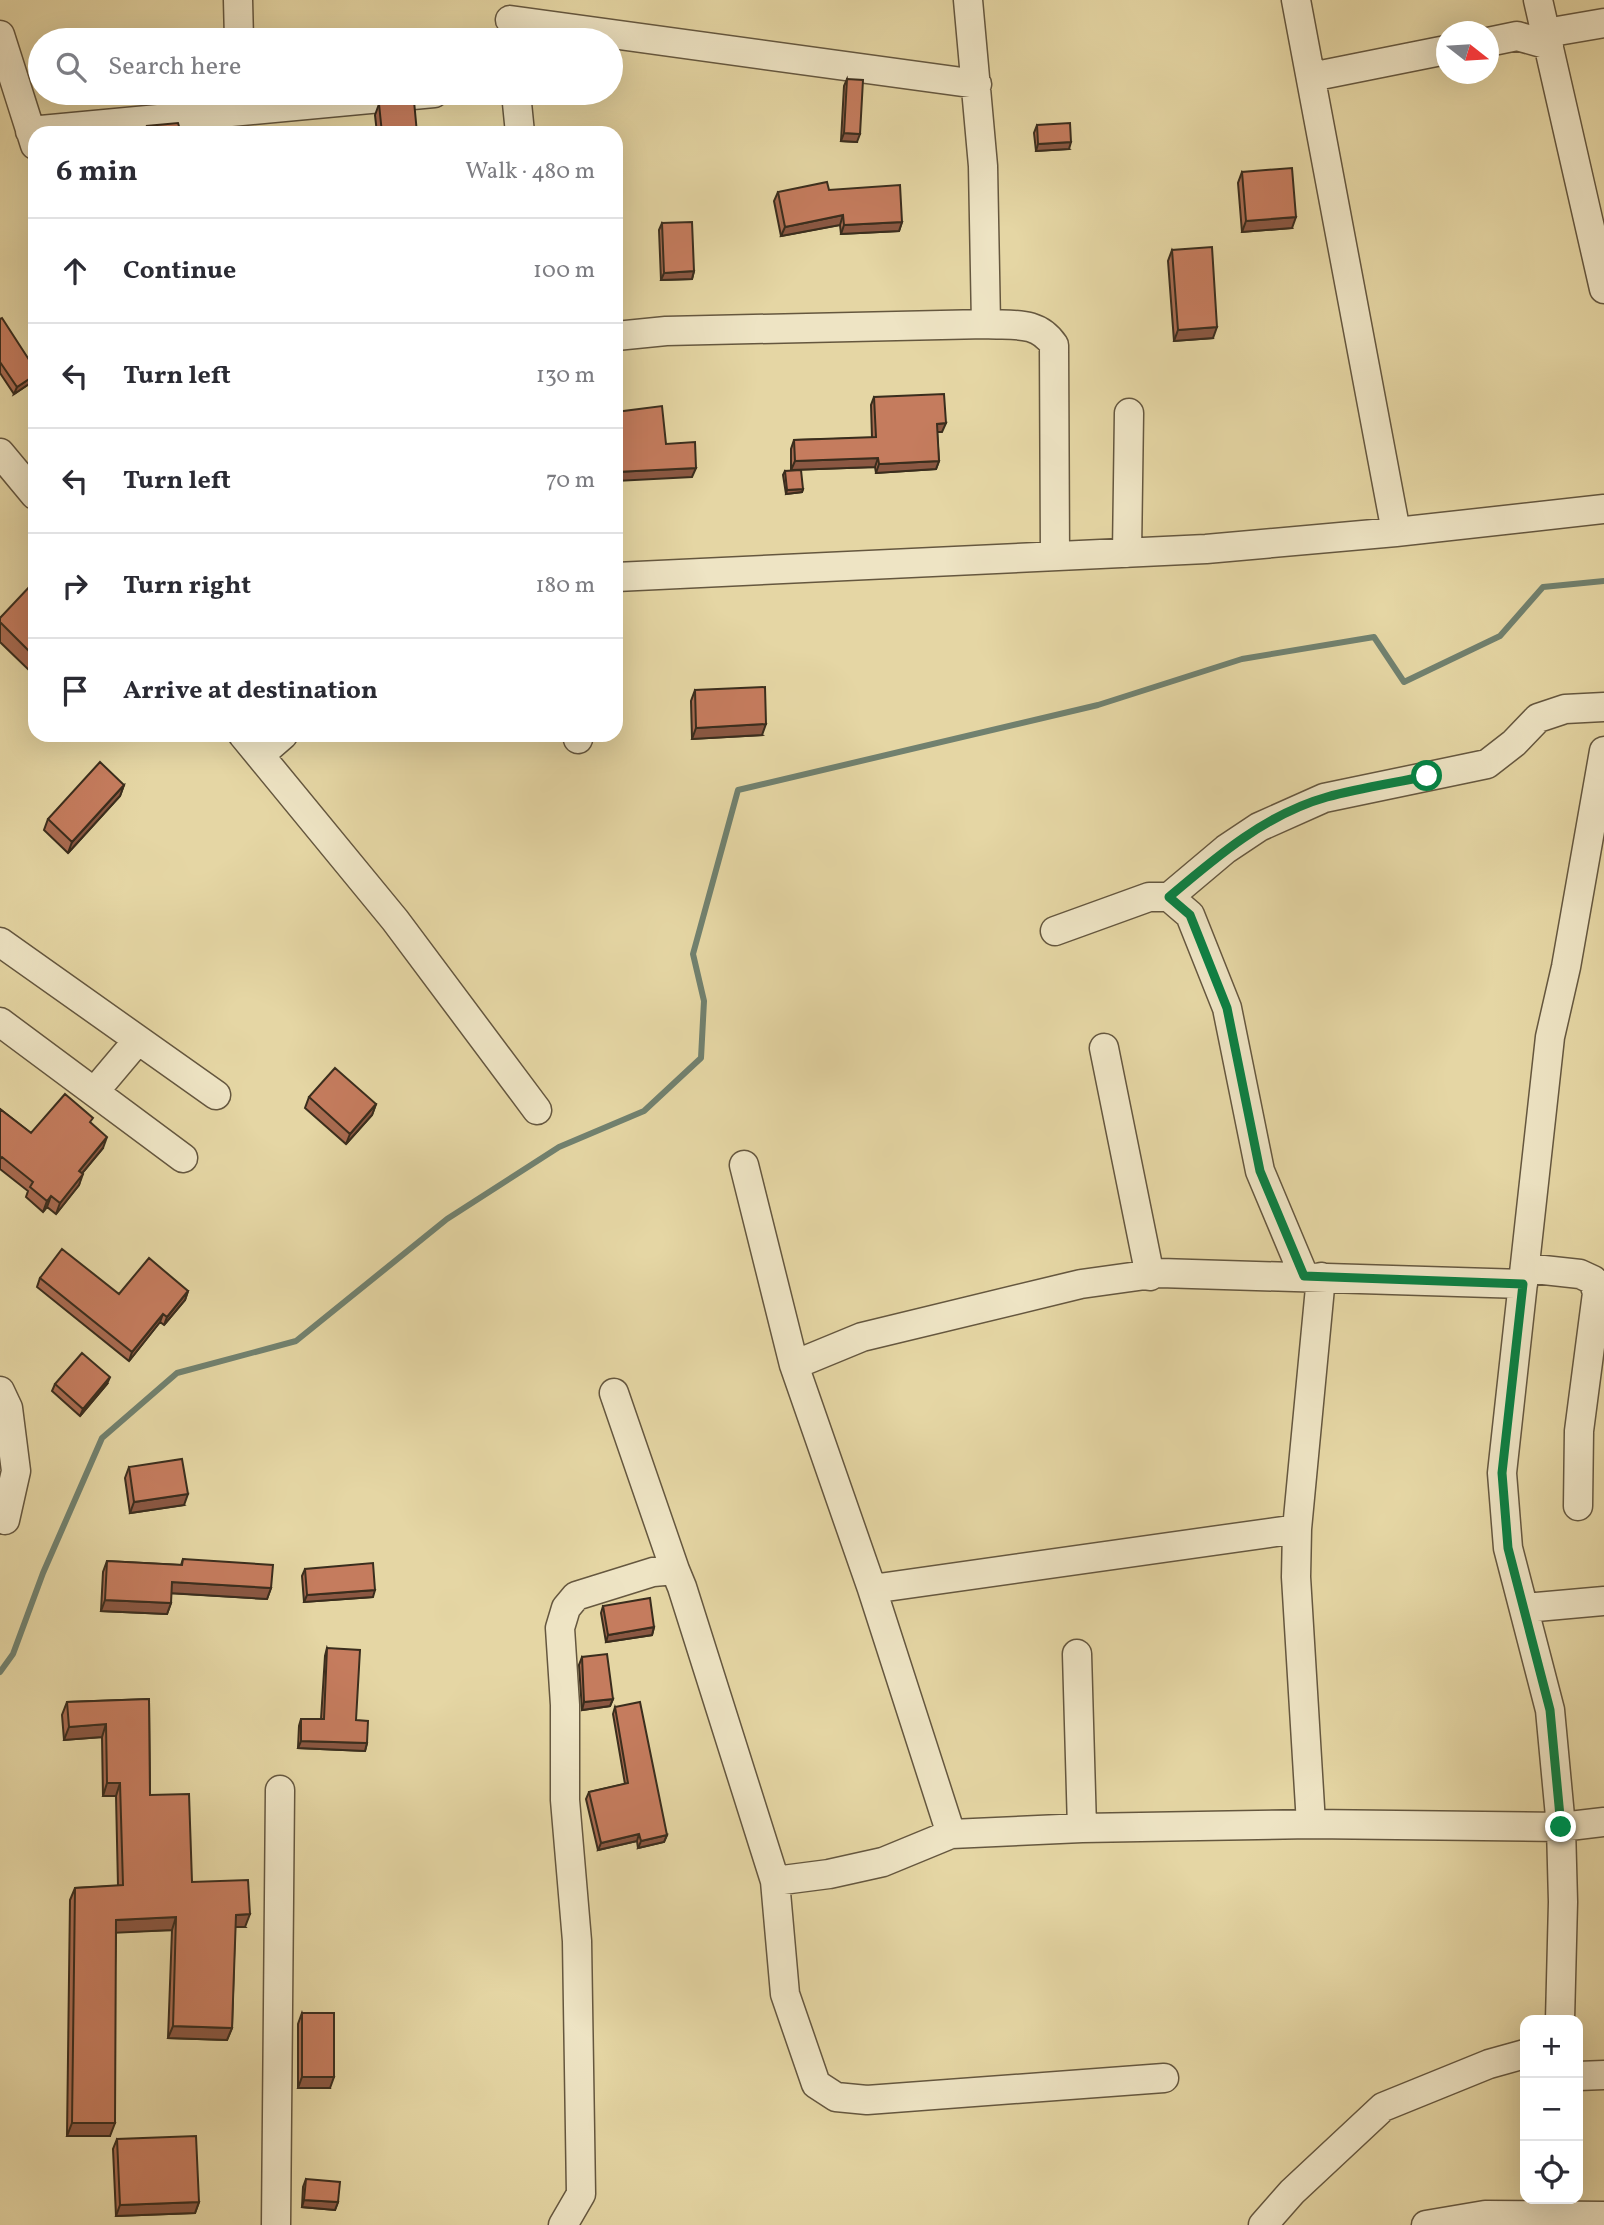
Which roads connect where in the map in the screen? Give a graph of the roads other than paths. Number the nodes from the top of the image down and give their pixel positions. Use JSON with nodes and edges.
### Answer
{"nodes":[{"id":1,"x":238,"y":0,"type":"edge"},
{"id":2,"x":968,"y":0,"type":"edge"},
{"id":3,"x":1296,"y":0,"type":"edge"},
{"id":4,"x":1538,"y":0,"type":"edge"},
{"id":5,"x":510,"y":20,"type":"edge"},
{"id":6,"x":1604,"y":23,"type":"edge"},
{"id":7,"x":239,"y":28,"type":"edge"},
{"id":8,"x":568,"y":28,"type":"edge"},
{"id":9,"x":0,"y":35,"type":"edge"},
{"id":10,"x":623,"y":35,"type":"edge"},
{"id":11,"x":1547,"y":39,"type":"junction"},
{"id":12,"x":1499,"y":40,"type":"edge"},
{"id":13,"x":1436,"y":52,"type":"edge"},
{"id":14,"x":1311,"y":77,"type":"junction"},
{"id":15,"x":977,"y":84,"type":"junction"},
{"id":16,"x":313,"y":105,"type":"edge"},
{"id":17,"x":517,"y":105,"type":"edge"},
{"id":18,"x":242,"y":112,"type":"edge"},
{"id":19,"x":28,"y":126,"type":"edge"},
{"id":20,"x":129,"y":126,"type":"edge"},
{"id":21,"x":519,"y":126,"type":"edge"},
{"id":22,"x":1603,"y":280,"type":"edge"},
{"id":23,"x":986,"y":324,"type":"junction"},
{"id":24,"x":623,"y":335,"type":"edge"},
{"id":25,"x":1129,"y":412,"type":"dead end"},
{"id":26,"x":0,"y":453,"type":"edge"},
{"id":27,"x":28,"y":487,"type":"edge"},
{"id":28,"x":1604,"y":509,"type":"edge"},
{"id":29,"x":1396,"y":533,"type":"junction"},
{"id":30,"x":1127,"y":553,"type":"junction"},
{"id":31,"x":1055,"y":556,"type":"junction"},
{"id":32,"x":623,"y":577,"type":"edge"},
{"id":33,"x":1604,"y":707,"type":"edge"},
{"id":34,"x":251,"y":745,"type":"edge"},
{"id":35,"x":1604,"y":751,"type":"edge"},
{"id":36,"x":1169,"y":897,"type":"junction"},
{"id":37,"x":1055,"y":931,"type":"dead end"},
{"id":38,"x":0,"y":942,"type":"edge"},
{"id":39,"x":0,"y":1023,"type":"edge"},
{"id":40,"x":138,"y":1040,"type":"junction"},
{"id":41,"x":1104,"y":1048,"type":"dead end"},
{"id":42,"x":95,"y":1090,"type":"junction"},
{"id":43,"x":216,"y":1095,"type":"dead end"},
{"id":44,"x":537,"y":1110,"type":"dead end"},
{"id":45,"x":183,"y":1158,"type":"dead end"},
{"id":46,"x":744,"y":1165,"type":"dead end"},
{"id":47,"x":1150,"y":1276,"type":"junction"},
{"id":48,"x":1313,"y":1276,"type":"junction"},
{"id":49,"x":1524,"y":1276,"type":"junction"},
{"id":50,"x":794,"y":1365,"type":"junction"},
{"id":51,"x":0,"y":1391,"type":"edge"},
{"id":52,"x":614,"y":1393,"type":"dead end"},
{"id":53,"x":1578,"y":1506,"type":"dead end"},
{"id":54,"x":5,"y":1520,"type":"dead end"},
{"id":55,"x":1297,"y":1529,"type":"junction"},
{"id":56,"x":675,"y":1570,"type":"junction"},
{"id":57,"x":872,"y":1589,"type":"junction"},
{"id":58,"x":1604,"y":1601,"type":"edge"},
{"id":59,"x":1525,"y":1608,"type":"junction"},
{"id":60,"x":1077,"y":1654,"type":"dead end"},
{"id":61,"x":280,"y":1790,"type":"dead end"},
{"id":62,"x":1604,"y":1822,"type":"edge"},
{"id":63,"x":1311,"y":1824,"type":"junction"},
{"id":64,"x":1561,"y":1827,"type":"junction"},
{"id":65,"x":1082,"y":1828,"type":"junction"},
{"id":66,"x":951,"y":1834,"type":"junction"},
{"id":67,"x":775,"y":1881,"type":"junction"},
{"id":68,"x":1560,"y":2015,"type":"edge"},
{"id":69,"x":1520,"y":2055,"type":"edge"},
{"id":70,"x":1604,"y":2075,"type":"edge"},
{"id":71,"x":1583,"y":2076,"type":"edge"},
{"id":72,"x":1164,"y":2078,"type":"dead end"},
{"id":73,"x":1555,"y":2213,"type":"edge"},
{"id":74,"x":1604,"y":2216,"type":"edge"},
{"id":75,"x":275,"y":2225,"type":"edge"},
{"id":76,"x":563,"y":2225,"type":"edge"},
{"id":77,"x":1263,"y":2225,"type":"edge"},
{"id":78,"x":1426,"y":2225,"type":"edge"}],
"edges":[{"from":1,"to":7,"type":"street"},
{"from":2,"to":15,"type":"street"},
{"from":3,"to":14,"type":"street"},
{"from":4,"to":11,"type":"street"},
{"from":5,"to":8,"type":"street"},
{"from":6,"to":11,"type":"street"},
{"from":9,"to":19,"type":"street"},
{"from":10,"to":15,"type":"street"},
{"from":11,"to":12,"type":"street"},
{"from":11,"to":22,"type":"street"},
{"from":13,"to":14,"type":"street"},
{"from":14,"to":29,"type":"street"},
{"from":15,"to":23,"type":"street"},
{"from":16,"to":18,"type":"street"},
{"from":17,"to":21,"type":"street"},
{"from":18,"to":20,"type":"street"},
{"from":23,"to":24,"type":"street"},
{"from":23,"to":31,"type":"street"},
{"from":25,"to":30,"type":"street"},
{"from":26,"to":27,"type":"street"},
{"from":28,"to":29,"type":"street"},
{"from":29,"to":30,"type":"street"},
{"from":30,"to":31,"type":"street"},
{"from":31,"to":32,"type":"street"},
{"from":33,"to":36,"type":"street"},
{"from":34,"to":44,"type":"street"},
{"from":35,"to":49,"type":"street"},
{"from":36,"to":37,"type":"street"},
{"from":36,"to":48,"type":"street"},
{"from":38,"to":40,"type":"street"},
{"from":39,"to":42,"type":"street"},
{"from":40,"to":42,"type":"street"},
{"from":40,"to":43,"type":"street"},
{"from":41,"to":47,"type":"street"},
{"from":42,"to":45,"type":"street"},
{"from":46,"to":50,"type":"street"},
{"from":47,"to":48,"type":"street"},
{"from":47,"to":50,"type":"street"},
{"from":48,"to":49,"type":"street"},
{"from":48,"to":55,"type":"street"},
{"from":49,"to":53,"type":"street"},
{"from":49,"to":59,"type":"street"},
{"from":50,"to":57,"type":"street"},
{"from":51,"to":54,"type":"street"},
{"from":52,"to":56,"type":"street"},
{"from":55,"to":57,"type":"street"},
{"from":55,"to":63,"type":"street"},
{"from":56,"to":67,"type":"street"},
{"from":56,"to":76,"type":"street"},
{"from":57,"to":66,"type":"street"},
{"from":58,"to":59,"type":"street"},
{"from":59,"to":64,"type":"street"},
{"from":60,"to":65,"type":"street"},
{"from":61,"to":75,"type":"street"},
{"from":62,"to":64,"type":"street"},
{"from":63,"to":64,"type":"street"},
{"from":63,"to":65,"type":"street"},
{"from":64,"to":68,"type":"street"},
{"from":65,"to":66,"type":"street"},
{"from":66,"to":67,"type":"street"},
{"from":67,"to":72,"type":"street"},
{"from":69,"to":77,"type":"street"},
{"from":70,"to":71,"type":"street"},
{"from":73,"to":74,"type":"street"},
{"from":73,"to":78,"type":"street"}]}
